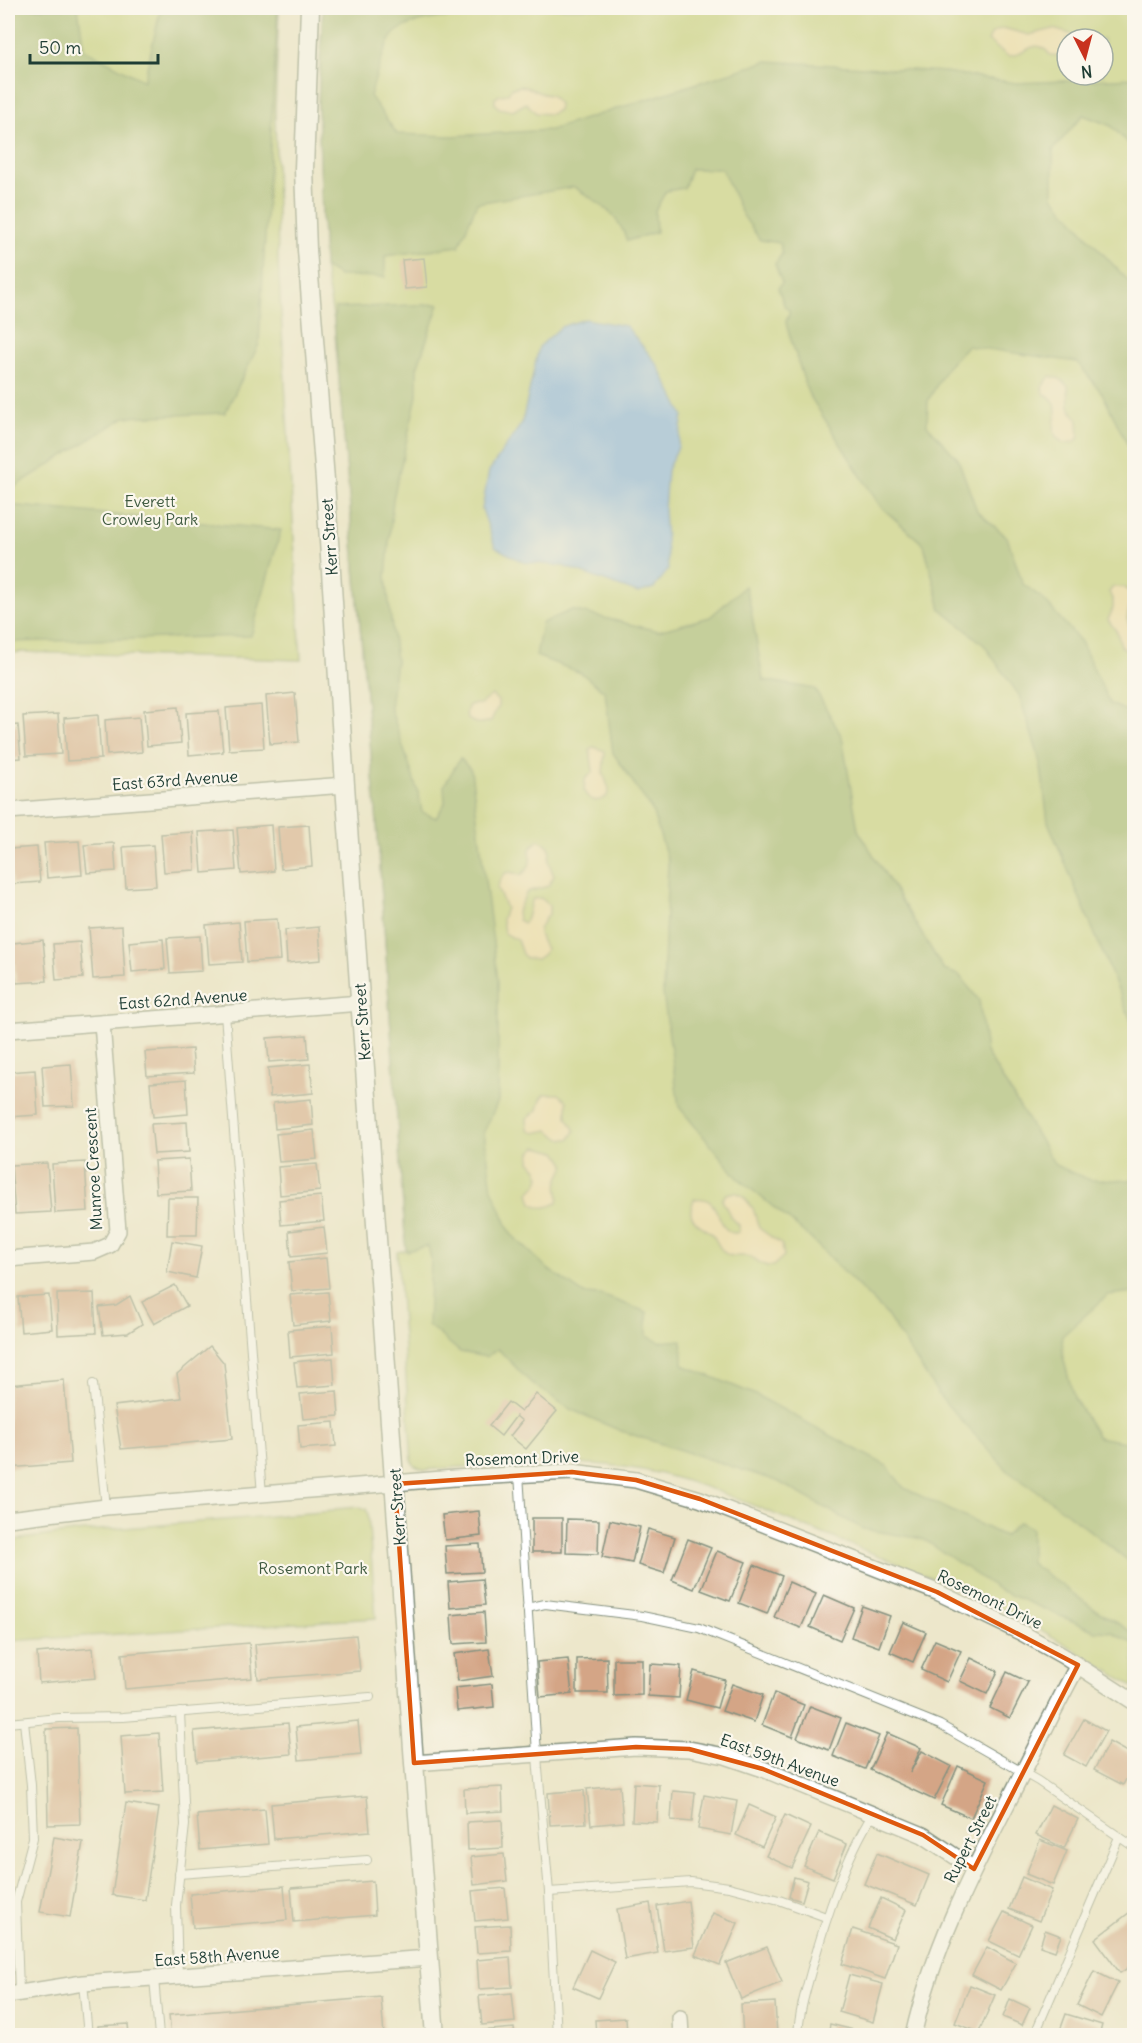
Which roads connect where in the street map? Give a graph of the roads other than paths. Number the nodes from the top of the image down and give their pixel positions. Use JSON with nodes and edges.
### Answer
{"nodes":[{"id":1,"x":310,"y":8,"type":"edge"},
{"id":2,"x":345,"y":784,"type":"junction"},
{"id":3,"x":8,"y":811,"type":"edge"},
{"id":4,"x":361,"y":1003,"type":"junction"},
{"id":5,"x":225,"y":1014,"type":"junction"},
{"id":6,"x":102,"y":1023,"type":"junction"},
{"id":7,"x":8,"y":1030,"type":"edge"},
{"id":8,"x":8,"y":1259,"type":"edge"},
{"id":9,"x":93,"y":1384,"type":"dead end"},
{"id":10,"x":519,"y":1474,"type":"junction"},
{"id":11,"x":395,"y":1484,"type":"junction"},
{"id":12,"x":262,"y":1495,"type":"junction"},
{"id":13,"x":106,"y":1508,"type":"junction"},
{"id":14,"x":8,"y":1520,"type":"edge"},
{"id":15,"x":527,"y":1608,"type":"junction"},
{"id":16,"x":1078,"y":1665,"type":"junction"},
{"id":17,"x":370,"y":1697,"type":"dead end"},
{"id":18,"x":1134,"y":1702,"type":"edge"},
{"id":19,"x":180,"y":1713,"type":"junction"},
{"id":20,"x":24,"y":1722,"type":"junction"},
{"id":21,"x":8,"y":1724,"type":"edge"},
{"id":22,"x":537,"y":1754,"type":"junction"},
{"id":23,"x":414,"y":1763,"type":"junction"},
{"id":24,"x":1023,"y":1772,"type":"junction"},
{"id":25,"x":873,"y":1814,"type":"junction"},
{"id":26,"x":1119,"y":1837,"type":"junction"},
{"id":27,"x":1134,"y":1847,"type":"edge"},
{"id":28,"x":367,"y":1860,"type":"dead end"},
{"id":29,"x":974,"y":1869,"type":"junction"},
{"id":30,"x":180,"y":1874,"type":"junction"},
{"id":31,"x":549,"y":1892,"type":"junction"},
{"id":32,"x":12,"y":1903,"type":"edge"},
{"id":33,"x":826,"y":1917,"type":"junction"},
{"id":34,"x":429,"y":1958,"type":"junction"},
{"id":35,"x":178,"y":1977,"type":"junction"},
{"id":36,"x":154,"y":1978,"type":"junction"},
{"id":37,"x":83,"y":1983,"type":"junction"},
{"id":38,"x":13,"y":1994,"type":"edge"},
{"id":39,"x":680,"y":2018,"type":"dead end"},
{"id":40,"x":88,"y":2036,"type":"edge"},
{"id":41,"x":159,"y":2036,"type":"edge"},
{"id":42,"x":435,"y":2036,"type":"edge"},
{"id":43,"x":557,"y":2036,"type":"edge"},
{"id":44,"x":681,"y":2036,"type":"edge"},
{"id":45,"x":798,"y":2036,"type":"edge"},
{"id":46,"x":913,"y":2036,"type":"edge"},
{"id":47,"x":1034,"y":2036,"type":"edge"}],
"edges":[{"from":1,"to":2,"type":"street","name":"Kerr Street"},
{"from":2,"to":3,"type":"street","name":"East 63rd Avenue"},
{"from":2,"to":4,"type":"street","name":"Kerr Street"},
{"from":4,"to":5,"type":"street","name":"East 62nd Avenue"},
{"from":4,"to":11,"type":"street","name":"Kerr Street"},
{"from":5,"to":6,"type":"street","name":"East 62nd Avenue"},
{"from":5,"to":12,"type":"lane"},
{"from":6,"to":7,"type":"street","name":"East 62nd Avenue"},
{"from":6,"to":8,"type":"street","name":"Munroe Crescent"},
{"from":9,"to":13,"type":"lane"},
{"from":10,"to":11,"type":"street","name":"Rosemont Drive"},
{"from":10,"to":15,"type":"lane"},
{"from":10,"to":16,"type":"street","name":"Rosemont Drive"},
{"from":11,"to":12,"type":"street","name":"Rosemont Drive"},
{"from":11,"to":23,"type":"street","name":"Kerr Street"},
{"from":12,"to":13,"type":"street","name":"Rosemont Drive"},
{"from":13,"to":14,"type":"street","name":"Rosemont Drive"},
{"from":15,"to":22,"type":"lane"},
{"from":15,"to":24,"type":"lane"},
{"from":16,"to":18,"type":"street","name":"Rosemont Drive"},
{"from":16,"to":24,"type":"street","name":"Rupert Street"},
{"from":17,"to":19,"type":"lane"},
{"from":19,"to":20,"type":"lane"},
{"from":19,"to":30,"type":"lane"},
{"from":20,"to":21,"type":"lane"},
{"from":20,"to":32,"type":"lane"},
{"from":22,"to":23,"type":"street","name":"East 59th Avenue"},
{"from":22,"to":25,"type":"street","name":"East 59th Avenue"},
{"from":22,"to":31,"type":"lane"},
{"from":23,"to":34,"type":"street","name":"Kerr Street"},
{"from":24,"to":26,"type":"lane"},
{"from":24,"to":29,"type":"street","name":"Rupert Street"},
{"from":25,"to":29,"type":"street","name":"East 59th Avenue"},
{"from":25,"to":33,"type":"lane"},
{"from":26,"to":27,"type":"lane"},
{"from":26,"to":47,"type":"lane"},
{"from":28,"to":30,"type":"lane"},
{"from":29,"to":46,"type":"street","name":"Rupert Street"},
{"from":30,"to":35,"type":"lane"},
{"from":31,"to":33,"type":"lane"},
{"from":31,"to":43,"type":"lane"},
{"from":32,"to":38,"type":"lane"},
{"from":33,"to":45,"type":"lane"},
{"from":34,"to":35,"type":"street","name":"East 58th Avenue"},
{"from":34,"to":42,"type":"street","name":"Kerr Street"},
{"from":35,"to":36,"type":"street","name":"East 58th Avenue"},
{"from":36,"to":37,"type":"street","name":"East 58th Avenue"},
{"from":36,"to":41,"type":"lane"},
{"from":37,"to":38,"type":"street","name":"East 58th Avenue"},
{"from":37,"to":40,"type":"lane"},
{"from":39,"to":44,"type":"street"}]}
